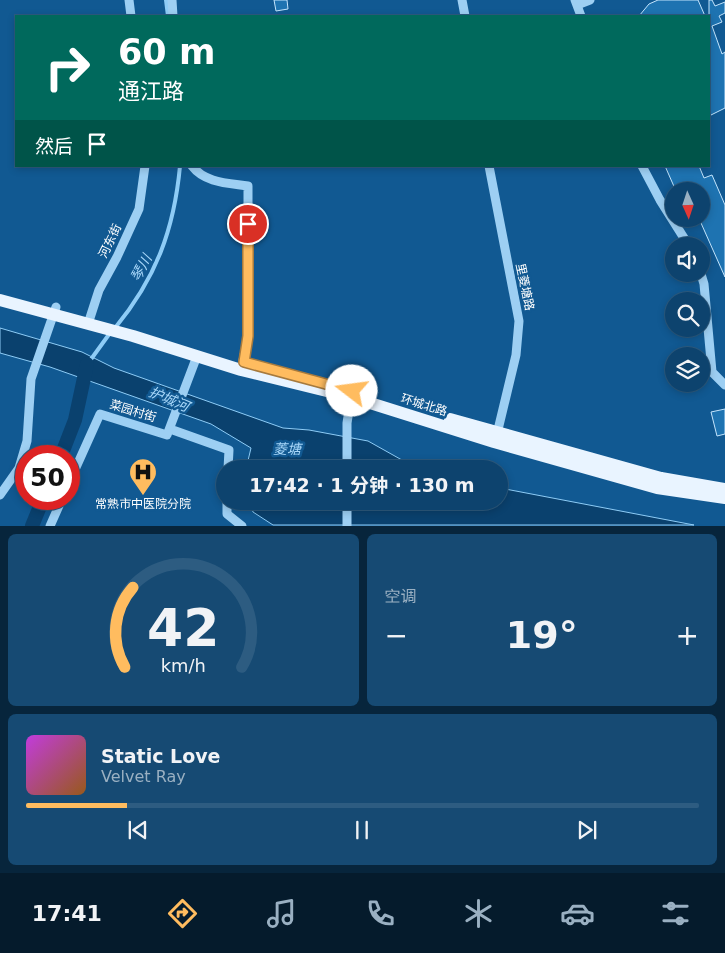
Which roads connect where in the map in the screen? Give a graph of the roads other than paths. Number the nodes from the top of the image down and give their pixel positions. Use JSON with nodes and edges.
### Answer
{"nodes":[{"id":1,"x":129,"y":0,"type":"edge"},
{"id":2,"x":172,"y":0,"type":"edge"},
{"id":3,"x":462,"y":0,"type":"edge"},
{"id":4,"x":590,"y":0,"type":"edge"},
{"id":5,"x":576,"y":2,"type":"edge"},
{"id":6,"x":131,"y":15,"type":"edge"},
{"id":7,"x":173,"y":15,"type":"edge"},
{"id":8,"x":464,"y":15,"type":"edge"},
{"id":9,"x":581,"y":15,"type":"edge"},
{"id":10,"x":145,"y":167,"type":"edge"},
{"id":11,"x":193,"y":167,"type":"edge"},
{"id":12,"x":489,"y":167,"type":"edge"},
{"id":13,"x":643,"y":167,"type":"edge"},
{"id":14,"x":683,"y":237,"type":"edge"},
{"id":15,"x":703,"y":282,"type":"edge"},
{"id":16,"x":0,"y":294,"type":"edge"},
{"id":17,"x":0,"y":300,"type":"edge"},
{"id":18,"x":55,"y":310,"type":"junction"},
{"id":19,"x":89,"y":320,"type":"junction"},
{"id":20,"x":134,"y":334,"type":"junction"},
{"id":21,"x":197,"y":356,"type":"junction"},
{"id":22,"x":242,"y":366,"type":"junction"},
{"id":23,"x":725,"y":385,"type":"edge"},
{"id":24,"x":351,"y":394,"type":"junction"},
{"id":25,"x":170,"y":429,"type":"junction"},
{"id":26,"x":496,"y":437,"type":"junction"},
{"id":27,"x":80,"y":459,"type":"edge"},
{"id":28,"x":228,"y":460,"type":"edge"},
{"id":29,"x":347,"y":460,"type":"edge"},
{"id":30,"x":725,"y":489,"type":"edge"},
{"id":31,"x":0,"y":495,"type":"edge"},
{"id":32,"x":725,"y":498,"type":"edge"},
{"id":33,"x":57,"y":510,"type":"edge"},
{"id":34,"x":227,"y":510,"type":"edge"},
{"id":35,"x":347,"y":510,"type":"edge"},
{"id":36,"x":50,"y":526,"type":"edge"},
{"id":37,"x":242,"y":526,"type":"edge"},
{"id":38,"x":346,"y":526,"type":"edge"}],
"edges":[{"from":1,"to":6,"type":"street"},
{"from":2,"to":7,"type":"street"},
{"from":3,"to":8,"type":"street"},
{"from":4,"to":5,"type":"street"},
{"from":5,"to":9,"type":"street"},
{"from":10,"to":19,"type":"street","name":"河东街"},
{"from":11,"to":22,"type":"street"},
{"from":12,"to":26,"type":"street","name":"里菱塘路"},
{"from":13,"to":14,"type":"street"},
{"from":15,"to":23,"type":"street"},
{"from":16,"to":18,"type":"main road","name":"环城北路"},
{"from":17,"to":18,"type":"main road","name":"环城北路"},
{"from":18,"to":19,"type":"main road","name":"环城北路"},
{"from":18,"to":31,"type":"street"},
{"from":19,"to":20,"type":"main road","name":"环城北路"},
{"from":20,"to":21,"type":"main road","name":"环城北路"},
{"from":20,"to":22,"type":"main road","name":"环城北路"},
{"from":21,"to":22,"type":"main road","name":"环城北路"},
{"from":21,"to":25,"type":"street"},
{"from":22,"to":24,"type":"main road","name":"环城北路"},
{"from":24,"to":26,"type":"main road","name":"环城北路"},
{"from":24,"to":29,"type":"street"},
{"from":25,"to":27,"type":"street","name":"菜园村街"},
{"from":25,"to":28,"type":"street"},
{"from":26,"to":30,"type":"main road","name":"环城北路"},
{"from":26,"to":32,"type":"main road","name":"环城北路"},
{"from":33,"to":36,"type":"street"},
{"from":34,"to":37,"type":"street"},
{"from":35,"to":38,"type":"street"}]}
